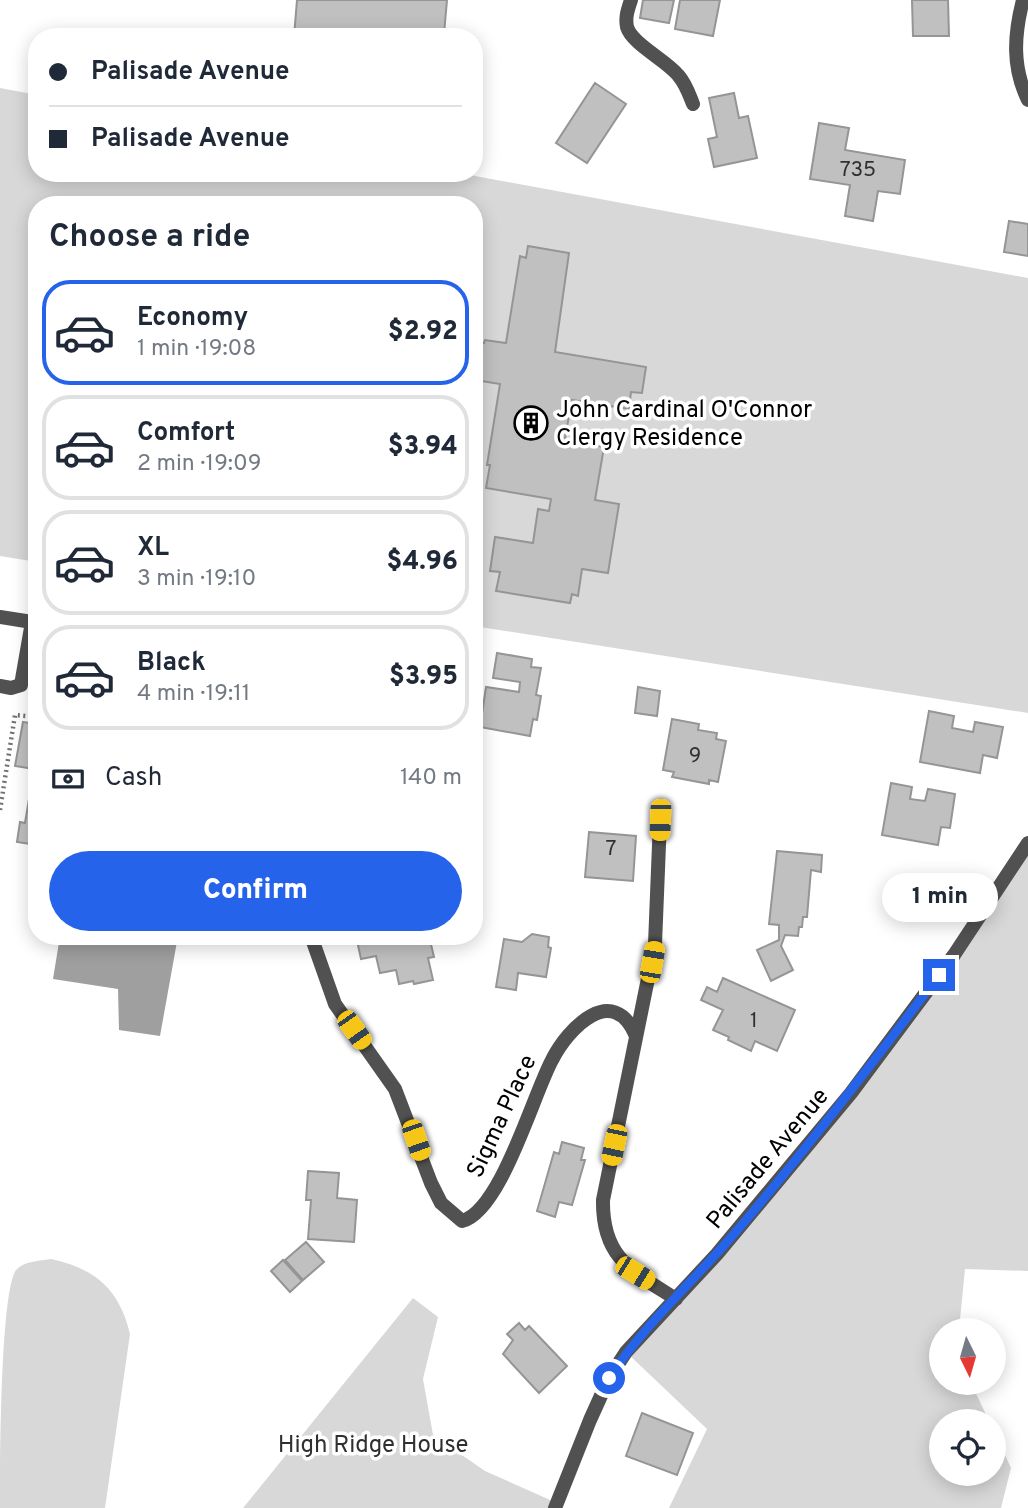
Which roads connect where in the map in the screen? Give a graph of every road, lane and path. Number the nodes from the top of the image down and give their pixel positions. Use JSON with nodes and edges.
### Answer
{"nodes":[{"id":1,"x":631,"y":0,"type":"edge"},
{"id":2,"x":1023,"y":0,"type":"edge"},
{"id":3,"x":1028,"y":100,"type":"edge"},
{"id":4,"x":693,"y":104,"type":"dead end"},
{"id":5,"x":0,"y":617,"type":"edge"},
{"id":6,"x":28,"y":622,"type":"edge"},
{"id":7,"x":28,"y":652,"type":"edge"},
{"id":8,"x":0,"y":686,"type":"edge"},
{"id":9,"x":28,"y":716,"type":"edge"},
{"id":10,"x":3,"y":779,"type":"edge"},
{"id":11,"x":0,"y":810,"type":"edge"},
{"id":12,"x":660,"y":820,"type":"dead end"},
{"id":13,"x":1028,"y":843,"type":"edge"},
{"id":14,"x":314,"y":945,"type":"edge"},
{"id":15,"x":636,"y":1036,"type":"junction"},
{"id":16,"x":676,"y":1299,"type":"junction"},
{"id":17,"x":555,"y":1508,"type":"edge"}],
"edges":[{"from":1,"to":4,"type":"street"},
{"from":2,"to":3,"type":"street"},
{"from":5,"to":6,"type":"street"},
{"from":7,"to":8,"type":"street"},
{"from":9,"to":10,"type":"path"},
{"from":10,"to":11,"type":"path"},
{"from":12,"to":15,"type":"street"},
{"from":13,"to":16,"type":"street","name":"Palisade Avenue"},
{"from":14,"to":15,"type":"street","name":"Sigma Place"},
{"from":15,"to":16,"type":"street"},
{"from":16,"to":17,"type":"street","name":"Palisade Avenue"}]}
